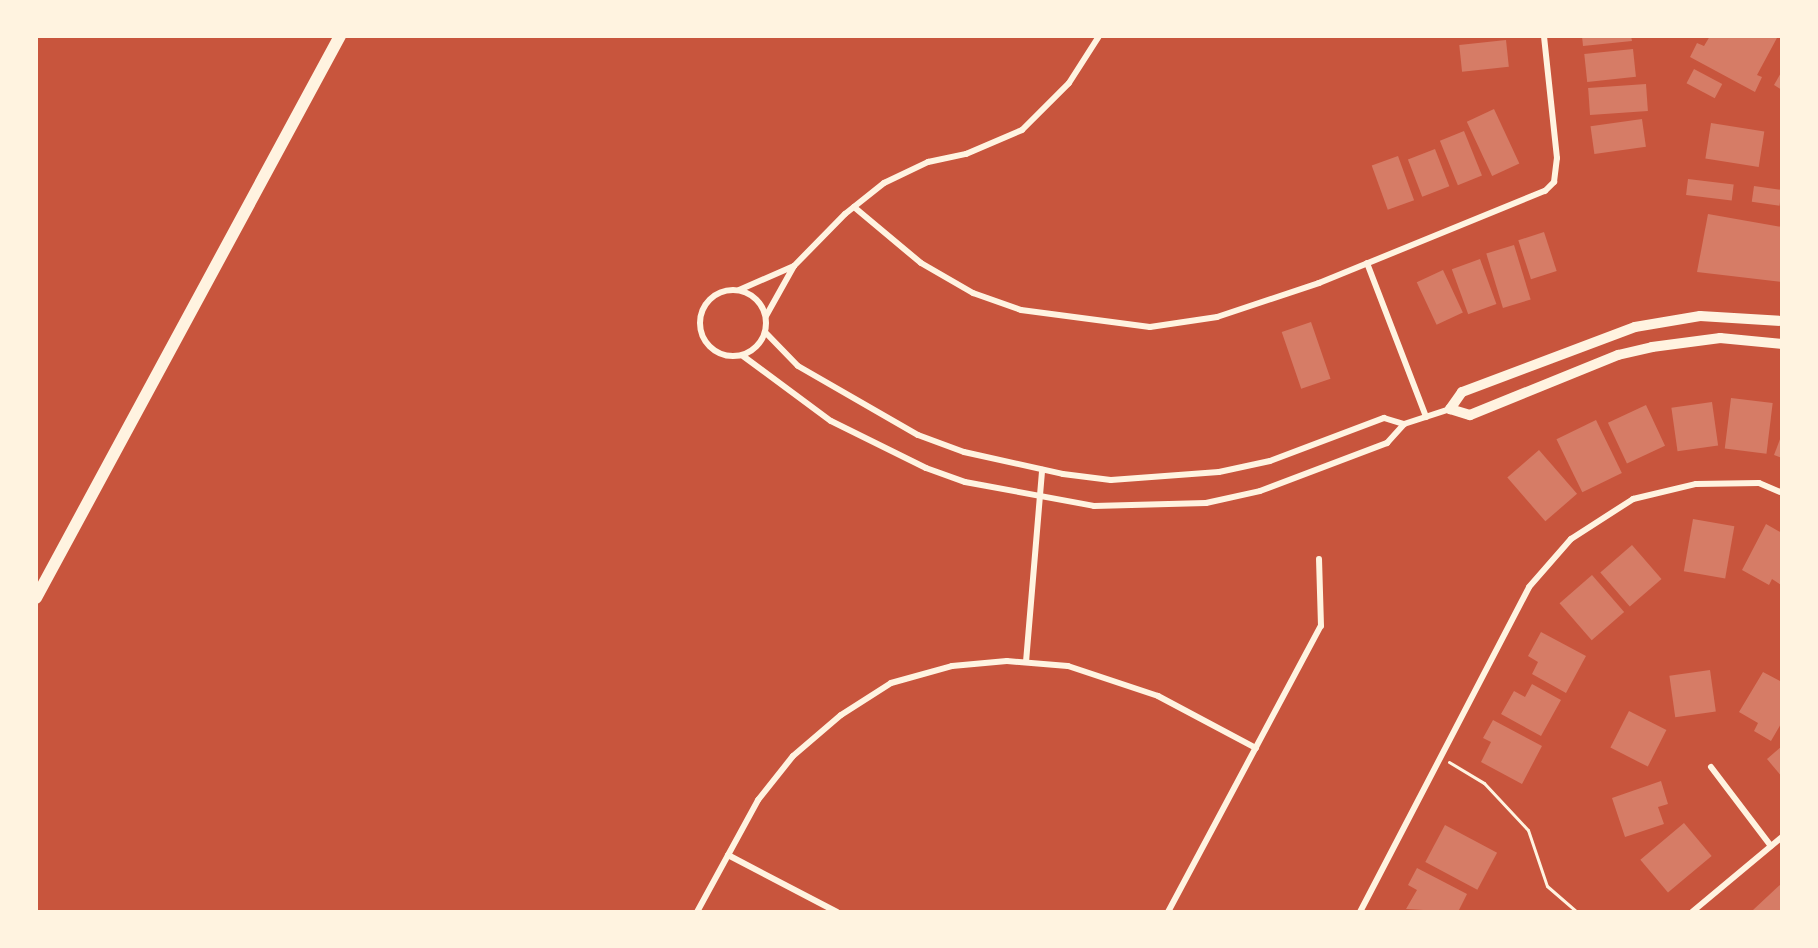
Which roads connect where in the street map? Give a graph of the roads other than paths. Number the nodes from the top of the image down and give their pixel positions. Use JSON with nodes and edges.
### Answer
{"nodes":[{"id":1,"x":340,"y":36,"type":"edge"},
{"id":2,"x":1098,"y":36,"type":"edge"},
{"id":3,"x":1544,"y":36,"type":"edge"},
{"id":4,"x":854,"y":207,"type":"junction"},
{"id":5,"x":1367,"y":264,"type":"junction"},
{"id":6,"x":794,"y":266,"type":"junction"},
{"id":7,"x":739,"y":290,"type":"junction"},
{"id":8,"x":766,"y":316,"type":"junction"},
{"id":9,"x":1782,"y":321,"type":"edge"},
{"id":10,"x":765,"y":332,"type":"junction"},
{"id":11,"x":1782,"y":344,"type":"edge"},
{"id":12,"x":743,"y":356,"type":"junction"},
{"id":13,"x":1450,"y":409,"type":"junction"},
{"id":14,"x":1426,"y":417,"type":"junction"},
{"id":15,"x":1404,"y":424,"type":"junction"},
{"id":16,"x":1042,"y":470,"type":"junction"},
{"id":17,"x":1782,"y":494,"type":"edge"},
{"id":18,"x":1040,"y":497,"type":"junction"},
{"id":19,"x":1319,"y":559,"type":"dead end"},
{"id":20,"x":36,"y":598,"type":"edge"},
{"id":21,"x":1026,"y":663,"type":"junction"},
{"id":22,"x":1256,"y":748,"type":"junction"},
{"id":23,"x":1711,"y":767,"type":"dead end"},
{"id":24,"x":1782,"y":837,"type":"edge"},
{"id":25,"x":1771,"y":846,"type":"junction"},
{"id":26,"x":728,"y":855,"type":"junction"},
{"id":27,"x":697,"y":912,"type":"edge"},
{"id":28,"x":837,"y":912,"type":"edge"},
{"id":29,"x":1168,"y":912,"type":"edge"},
{"id":30,"x":1360,"y":912,"type":"edge"},
{"id":31,"x":1692,"y":912,"type":"edge"}],
"edges":[{"from":1,"to":20,"type":"main road"},
{"from":2,"to":4,"type":"street"},
{"from":3,"to":5,"type":"street"},
{"from":4,"to":5,"type":"street"},
{"from":4,"to":6,"type":"street"},
{"from":5,"to":14,"type":"street"},
{"from":6,"to":7,"type":"street"},
{"from":6,"to":8,"type":"street"},
{"from":7,"to":8,"type":"street"},
{"from":7,"to":12,"type":"street"},
{"from":8,"to":10,"type":"street"},
{"from":9,"to":13,"type":"street"},
{"from":10,"to":12,"type":"street"},
{"from":10,"to":16,"type":"street"},
{"from":11,"to":13,"type":"street"},
{"from":12,"to":18,"type":"street"},
{"from":13,"to":14,"type":"street"},
{"from":14,"to":15,"type":"street"},
{"from":15,"to":16,"type":"street"},
{"from":15,"to":18,"type":"street"},
{"from":16,"to":18,"type":"street"},
{"from":17,"to":30,"type":"street"},
{"from":18,"to":21,"type":"street"},
{"from":19,"to":22,"type":"street"},
{"from":21,"to":22,"type":"street"},
{"from":21,"to":26,"type":"street"},
{"from":22,"to":29,"type":"street"},
{"from":23,"to":25,"type":"street"},
{"from":24,"to":25,"type":"street"},
{"from":25,"to":31,"type":"street"},
{"from":26,"to":27,"type":"street"},
{"from":26,"to":28,"type":"street"}]}
